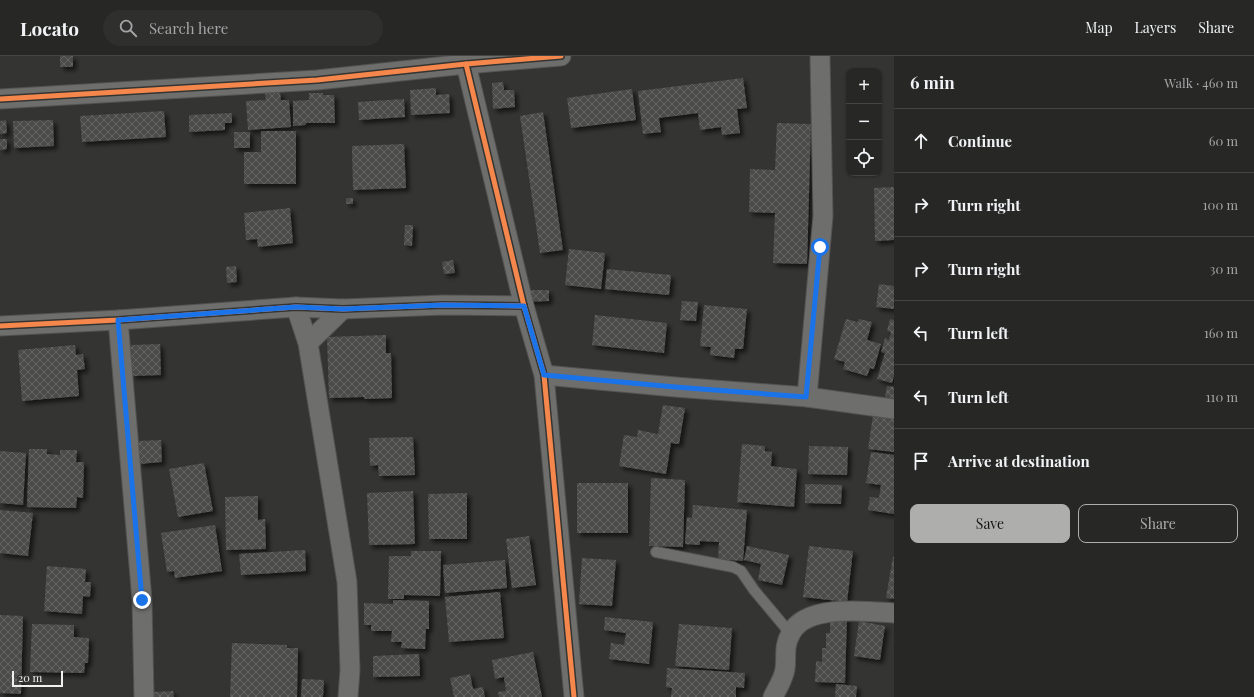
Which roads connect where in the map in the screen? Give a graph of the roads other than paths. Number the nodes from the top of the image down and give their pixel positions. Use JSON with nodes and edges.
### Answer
{"nodes":[{"id":1,"x":561,"y":56,"type":"edge"},
{"id":2,"x":820,"y":56,"type":"edge"},
{"id":3,"x":466,"y":64,"type":"junction"},
{"id":4,"x":0,"y":99,"type":"edge"},
{"id":5,"x":524,"y":306,"type":"junction"},
{"id":6,"x":296,"y":307,"type":"junction"},
{"id":7,"x":343,"y":309,"type":"junction"},
{"id":8,"x":118,"y":320,"type":"junction"},
{"id":9,"x":0,"y":326,"type":"edge"},
{"id":10,"x":308,"y":343,"type":"junction"},
{"id":11,"x":544,"y":375,"type":"junction"},
{"id":12,"x":806,"y":397,"type":"junction"},
{"id":13,"x":894,"y":409,"type":"edge"},
{"id":14,"x":656,"y":552,"type":"dead end"},
{"id":15,"x":894,"y":613,"type":"edge"},
{"id":16,"x":790,"y":633,"type":"junction"},
{"id":17,"x":144,"y":697,"type":"edge"},
{"id":18,"x":348,"y":697,"type":"edge"},
{"id":19,"x":574,"y":697,"type":"edge"},
{"id":20,"x":773,"y":697,"type":"edge"}],
"edges":[{"from":1,"to":3,"type":"street"},
{"from":2,"to":12,"type":"street"},
{"from":3,"to":4,"type":"street"},
{"from":3,"to":5,"type":"street"},
{"from":5,"to":7,"type":"street"},
{"from":5,"to":11,"type":"street"},
{"from":6,"to":7,"type":"street"},
{"from":6,"to":8,"type":"street"},
{"from":6,"to":10,"type":"street"},
{"from":7,"to":10,"type":"street"},
{"from":8,"to":9,"type":"street"},
{"from":8,"to":17,"type":"street"},
{"from":10,"to":18,"type":"street"},
{"from":11,"to":12,"type":"street"},
{"from":11,"to":19,"type":"street"},
{"from":12,"to":13,"type":"street"},
{"from":14,"to":16,"type":"lane"},
{"from":15,"to":16,"type":"street"},
{"from":16,"to":20,"type":"street"}]}
